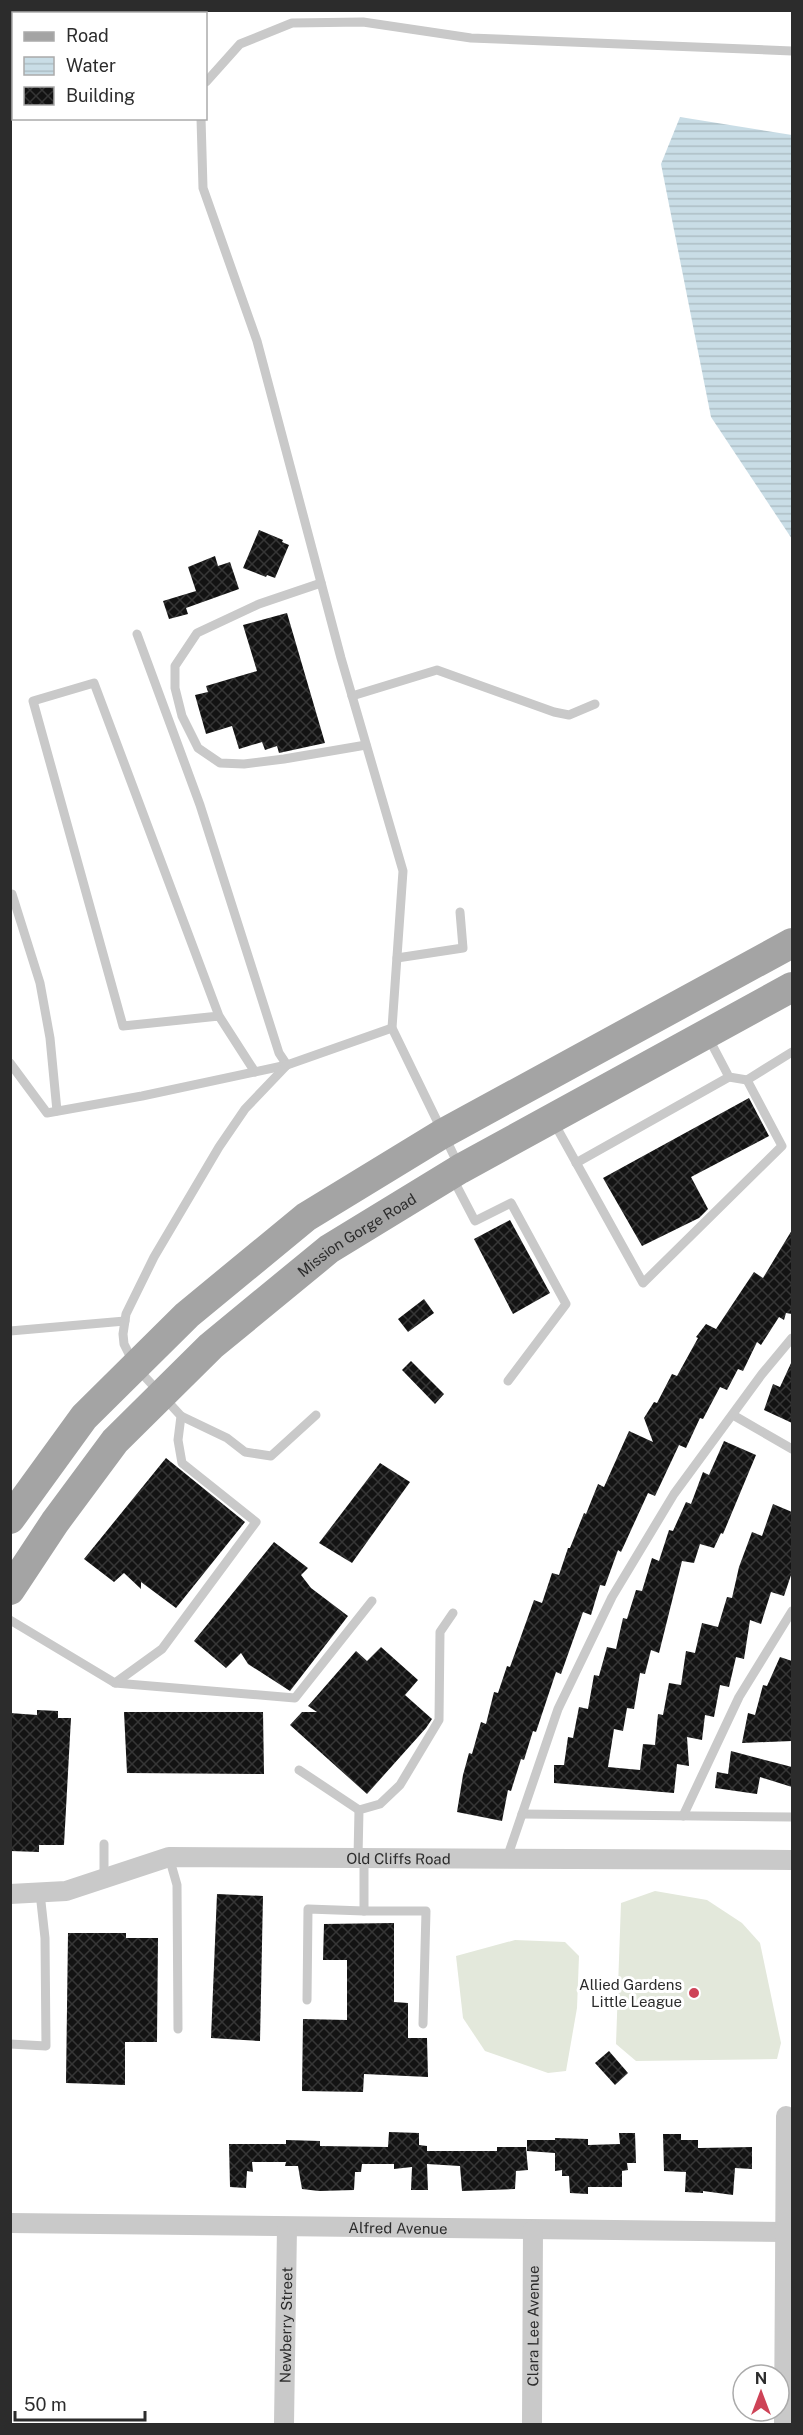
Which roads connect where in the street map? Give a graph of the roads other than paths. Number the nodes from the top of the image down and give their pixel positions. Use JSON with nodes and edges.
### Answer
{"nodes":[{"id":1,"x":792,"y":51,"type":"edge"},
{"id":2,"x":207,"y":81,"type":"edge"},
{"id":3,"x":201,"y":120,"type":"edge"},
{"id":4,"x":321,"y":583,"type":"junction"},
{"id":5,"x":137,"y":634,"type":"dead end"},
{"id":6,"x":352,"y":696,"type":"junction"},
{"id":7,"x":595,"y":704,"type":"dead end"},
{"id":8,"x":366,"y":745,"type":"junction"},
{"id":9,"x":12,"y":894,"type":"dead end"},
{"id":10,"x":460,"y":912,"type":"dead end"},
{"id":11,"x":792,"y":943,"type":"edge"},
{"id":12,"x":397,"y":958,"type":"junction"},
{"id":13,"x":792,"y":987,"type":"edge"},
{"id":14,"x":219,"y":1016,"type":"junction"},
{"id":15,"x":392,"y":1028,"type":"junction"},
{"id":16,"x":706,"y":1034,"type":"junction"},
{"id":17,"x":792,"y":1052,"type":"edge"},
{"id":18,"x":10,"y":1063,"type":"edge"},
{"id":19,"x":287,"y":1065,"type":"junction"},
{"id":20,"x":255,"y":1072,"type":"junction"},
{"id":21,"x":729,"y":1077,"type":"junction"},
{"id":22,"x":747,"y":1080,"type":"junction"},
{"id":23,"x":57,"y":1111,"type":"junction"},
{"id":24,"x":552,"y":1119,"type":"junction"},
{"id":25,"x":442,"y":1134,"type":"junction"},
{"id":26,"x":576,"y":1163,"type":"junction"},
{"id":27,"x":456,"y":1172,"type":"junction"},
{"id":28,"x":125,"y":1321,"type":"junction"},
{"id":29,"x":10,"y":1332,"type":"edge"},
{"id":30,"x":792,"y":1338,"type":"edge"},
{"id":31,"x":135,"y":1366,"type":"junction"},
{"id":32,"x":508,"y":1381,"type":"dead end"},
{"id":33,"x":171,"y":1405,"type":"junction"},
{"id":34,"x":316,"y":1415,"type":"dead end"},
{"id":35,"x":733,"y":1415,"type":"junction"},
{"id":36,"x":792,"y":1449,"type":"edge"},
{"id":37,"x":10,"y":1518,"type":"edge"},
{"id":38,"x":10,"y":1590,"type":"edge"},
{"id":39,"x":372,"y":1601,"type":"dead end"},
{"id":40,"x":792,"y":1611,"type":"edge"},
{"id":41,"x":453,"y":1613,"type":"dead end"},
{"id":42,"x":10,"y":1620,"type":"edge"},
{"id":43,"x":115,"y":1683,"type":"junction"},
{"id":44,"x":299,"y":1770,"type":"dead end"},
{"id":45,"x":359,"y":1810,"type":"junction"},
{"id":46,"x":522,"y":1814,"type":"junction"},
{"id":47,"x":683,"y":1816,"type":"junction"},
{"id":48,"x":792,"y":1816,"type":"edge"},
{"id":49,"x":104,"y":1844,"type":"dead end"},
{"id":50,"x":169,"y":1857,"type":"junction"},
{"id":51,"x":361,"y":1857,"type":"junction"},
{"id":52,"x":507,"y":1858,"type":"junction"},
{"id":53,"x":792,"y":1860,"type":"edge"},
{"id":54,"x":104,"y":1879,"type":"junction"},
{"id":55,"x":40,"y":1893,"type":"junction"},
{"id":56,"x":10,"y":1894,"type":"edge"},
{"id":57,"x":364,"y":1911,"type":"junction"},
{"id":58,"x":307,"y":2001,"type":"dead end"},
{"id":59,"x":423,"y":2024,"type":"dead end"},
{"id":60,"x":178,"y":2029,"type":"dead end"},
{"id":61,"x":10,"y":2044,"type":"edge"},
{"id":62,"x":786,"y":2116,"type":"dead end"},
{"id":63,"x":10,"y":2223,"type":"edge"},
{"id":64,"x":287,"y":2226,"type":"junction"},
{"id":65,"x":533,"y":2230,"type":"junction"},
{"id":66,"x":786,"y":2232,"type":"junction"},
{"id":67,"x":284,"y":2424,"type":"edge"},
{"id":68,"x":532,"y":2424,"type":"edge"},
{"id":69,"x":784,"y":2424,"type":"edge"}],
"edges":[{"from":1,"to":2,"type":"lane"},
{"from":3,"to":4,"type":"lane"},
{"from":4,"to":6,"type":"lane"},
{"from":4,"to":8,"type":"lane"},
{"from":5,"to":19,"type":"lane"},
{"from":6,"to":7,"type":"lane"},
{"from":6,"to":8,"type":"lane"},
{"from":8,"to":12,"type":"lane"},
{"from":9,"to":23,"type":"lane"},
{"from":10,"to":12,"type":"lane"},
{"from":11,"to":25,"type":"main road"},
{"from":12,"to":15,"type":"lane"},
{"from":13,"to":16,"type":"main road","name":"Mission Gorge Road"},
{"from":14,"to":14,"type":"lane"},
{"from":14,"to":20,"type":"lane"},
{"from":15,"to":19,"type":"lane"},
{"from":15,"to":25,"type":"lane"},
{"from":16,"to":21,"type":"lane"},
{"from":16,"to":24,"type":"main road","name":"Mission Gorge Road"},
{"from":17,"to":22,"type":"lane"},
{"from":18,"to":23,"type":"lane"},
{"from":19,"to":20,"type":"lane"},
{"from":19,"to":28,"type":"lane"},
{"from":20,"to":23,"type":"lane"},
{"from":21,"to":22,"type":"lane"},
{"from":21,"to":26,"type":"lane"},
{"from":22,"to":26,"type":"lane"},
{"from":24,"to":26,"type":"lane"},
{"from":24,"to":27,"type":"main road","name":"Mission Gorge Road"},
{"from":25,"to":27,"type":"lane"},
{"from":25,"to":31,"type":"main road"},
{"from":27,"to":32,"type":"lane"},
{"from":27,"to":33,"type":"main road","name":"Mission Gorge Road"},
{"from":28,"to":29,"type":"lane"},
{"from":28,"to":31,"type":"lane"},
{"from":30,"to":35,"type":"lane"},
{"from":31,"to":33,"type":"lane"},
{"from":31,"to":37,"type":"main road"},
{"from":33,"to":34,"type":"lane"},
{"from":33,"to":38,"type":"main road","name":"Mission Gorge Road"},
{"from":33,"to":43,"type":"lane"},
{"from":35,"to":36,"type":"lane"},
{"from":35,"to":46,"type":"lane"},
{"from":39,"to":43,"type":"lane"},
{"from":40,"to":47,"type":"lane"},
{"from":41,"to":45,"type":"lane"},
{"from":42,"to":43,"type":"lane"},
{"from":44,"to":45,"type":"lane"},
{"from":45,"to":51,"type":"lane"},
{"from":46,"to":47,"type":"lane"},
{"from":46,"to":52,"type":"lane"},
{"from":47,"to":48,"type":"lane"},
{"from":49,"to":54,"type":"lane"},
{"from":50,"to":51,"type":"street","name":"Old Cliffs Road"},
{"from":50,"to":54,"type":"street","name":"Old Cliffs Road"},
{"from":50,"to":60,"type":"lane"},
{"from":51,"to":52,"type":"street","name":"Old Cliffs Road"},
{"from":51,"to":57,"type":"lane"},
{"from":52,"to":53,"type":"street","name":"Old Cliffs Road"},
{"from":54,"to":55,"type":"street","name":"Old Cliffs Road"},
{"from":55,"to":56,"type":"street","name":"Old Cliffs Road"},
{"from":55,"to":61,"type":"lane"},
{"from":57,"to":58,"type":"lane"},
{"from":57,"to":59,"type":"lane"},
{"from":62,"to":66,"type":"street"},
{"from":63,"to":64,"type":"street","name":"Alfred Avenue"},
{"from":64,"to":65,"type":"street","name":"Alfred Avenue"},
{"from":64,"to":67,"type":"street","name":"Newberry Street"},
{"from":65,"to":66,"type":"street","name":"Alfred Avenue"},
{"from":65,"to":68,"type":"street","name":"Clara Lee Avenue"},
{"from":66,"to":69,"type":"street"}]}
